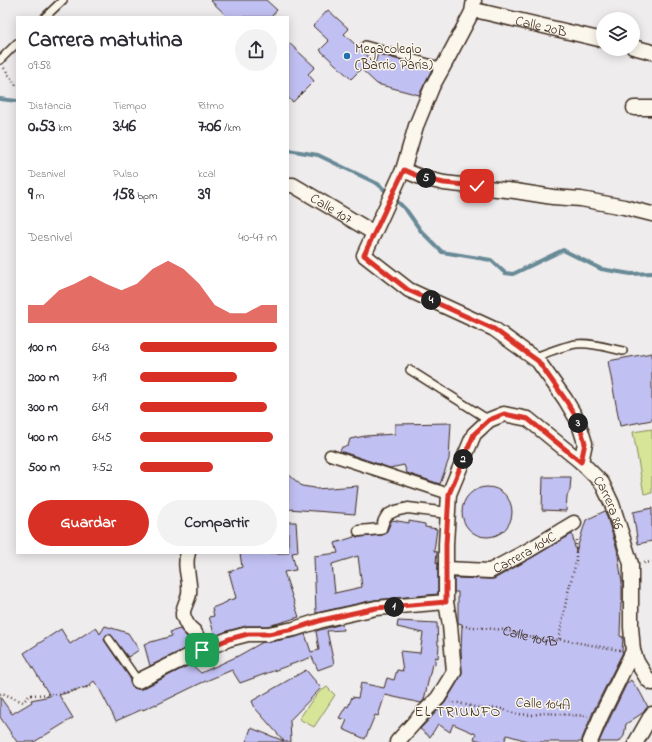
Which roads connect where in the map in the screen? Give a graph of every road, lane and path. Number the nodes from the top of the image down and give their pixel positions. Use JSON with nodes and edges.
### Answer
{"nodes":[{"id":1,"x":63,"y":0,"type":"edge"},
{"id":2,"x":477,"y":6,"type":"edge"},
{"id":3,"x":46,"y":16,"type":"edge"},
{"id":4,"x":596,"y":38,"type":"edge"},
{"id":5,"x":16,"y":44,"type":"edge"},
{"id":6,"x":365,"y":45,"type":"dead end"},
{"id":7,"x":640,"y":49,"type":"edge"},
{"id":8,"x":652,"y":52,"type":"edge"},
{"id":9,"x":0,"y":61,"type":"edge"},
{"id":10,"x":443,"y":67,"type":"junction"},
{"id":11,"x":16,"y":85,"type":"edge"},
{"id":12,"x":634,"y":108,"type":"dead end"},
{"id":13,"x":652,"y":108,"type":"edge"},
{"id":14,"x":404,"y":170,"type":"junction"},
{"id":15,"x":289,"y":185,"type":"edge"},
{"id":16,"x":652,"y":214,"type":"edge"},
{"id":17,"x":374,"y":233,"type":"junction"},
{"id":18,"x":623,"y":351,"type":"dead end"},
{"id":19,"x":533,"y":358,"type":"junction"},
{"id":20,"x":410,"y":370,"type":"dead end"},
{"id":21,"x":489,"y":420,"type":"junction"},
{"id":22,"x":330,"y":455,"type":"dead end"},
{"id":23,"x":581,"y":462,"type":"junction"},
{"id":24,"x":449,"y":494,"type":"junction"},
{"id":25,"x":448,"y":513,"type":"junction"},
{"id":26,"x":574,"y":523,"type":"joint"},
{"id":27,"x":359,"y":531,"type":"dead end"},
{"id":28,"x":188,"y":554,"type":"edge"},
{"id":29,"x":446,"y":569,"type":"junction"},
{"id":30,"x":446,"y":602,"type":"junction"},
{"id":31,"x":450,"y":625,"type":"junction"},
{"id":32,"x":109,"y":639,"type":"dead end"},
{"id":33,"x":559,"y":639,"type":"junction"},
{"id":34,"x":202,"y":650,"type":"junction"},
{"id":35,"x":633,"y":651,"type":"junction"},
{"id":36,"x":138,"y":681,"type":"joint"},
{"id":37,"x":652,"y":683,"type":"edge"},
{"id":38,"x":92,"y":686,"type":"dead end"},
{"id":39,"x":0,"y":694,"type":"edge"},
{"id":40,"x":438,"y":698,"type":"junction"},
{"id":41,"x":652,"y":714,"type":"edge"},
{"id":42,"x":601,"y":716,"type":"junction"},
{"id":43,"x":396,"y":742,"type":"edge"},
{"id":44,"x":590,"y":742,"type":"edge"},
{"id":45,"x":636,"y":742,"type":"edge"}],
"edges":[{"from":1,"to":3,"type":"lane"},
{"from":2,"to":4,"type":"street","name":"Calle 20B"},
{"from":2,"to":10,"type":"street"},
{"from":5,"to":9,"type":"lane"},
{"from":6,"to":10,"type":"lane"},
{"from":7,"to":8,"type":"street"},
{"from":9,"to":11,"type":"path"},
{"from":10,"to":14,"type":"street"},
{"from":12,"to":13,"type":"street"},
{"from":14,"to":16,"type":"street"},
{"from":14,"to":17,"type":"street"},
{"from":15,"to":17,"type":"street","name":"Calle 107"},
{"from":17,"to":19,"type":"street","name":"Carrera 86"},
{"from":18,"to":19,"type":"lane"},
{"from":19,"to":23,"type":"street","name":"Carrera 86"},
{"from":20,"to":21,"type":"lane"},
{"from":21,"to":23,"type":"street"},
{"from":21,"to":24,"type":"street"},
{"from":22,"to":24,"type":"street"},
{"from":23,"to":35,"type":"street","name":"Carrera 86"},
{"from":24,"to":25,"type":"street"},
{"from":25,"to":27,"type":"street"},
{"from":25,"to":29,"type":"street"},
{"from":26,"to":29,"type":"street","name":"Carrera 104C"},
{"from":26,"to":33,"type":"path"},
{"from":28,"to":34,"type":"street"},
{"from":29,"to":30,"type":"street"},
{"from":30,"to":31,"type":"street"},
{"from":30,"to":34,"type":"street"},
{"from":31,"to":33,"type":"path","name":"Calle 104B"},
{"from":31,"to":40,"type":"street"},
{"from":32,"to":36,"type":"lane"},
{"from":33,"to":35,"type":"path","name":"Calle 104B"},
{"from":34,"to":36,"type":"street"},
{"from":35,"to":37,"type":"street","name":"Carrera 86"},
{"from":35,"to":42,"type":"street"},
{"from":38,"to":39,"type":"path"},
{"from":40,"to":42,"type":"path","name":"Calle 104A"},
{"from":40,"to":43,"type":"street"},
{"from":41,"to":45,"type":"street"},
{"from":42,"to":44,"type":"street"}]}
